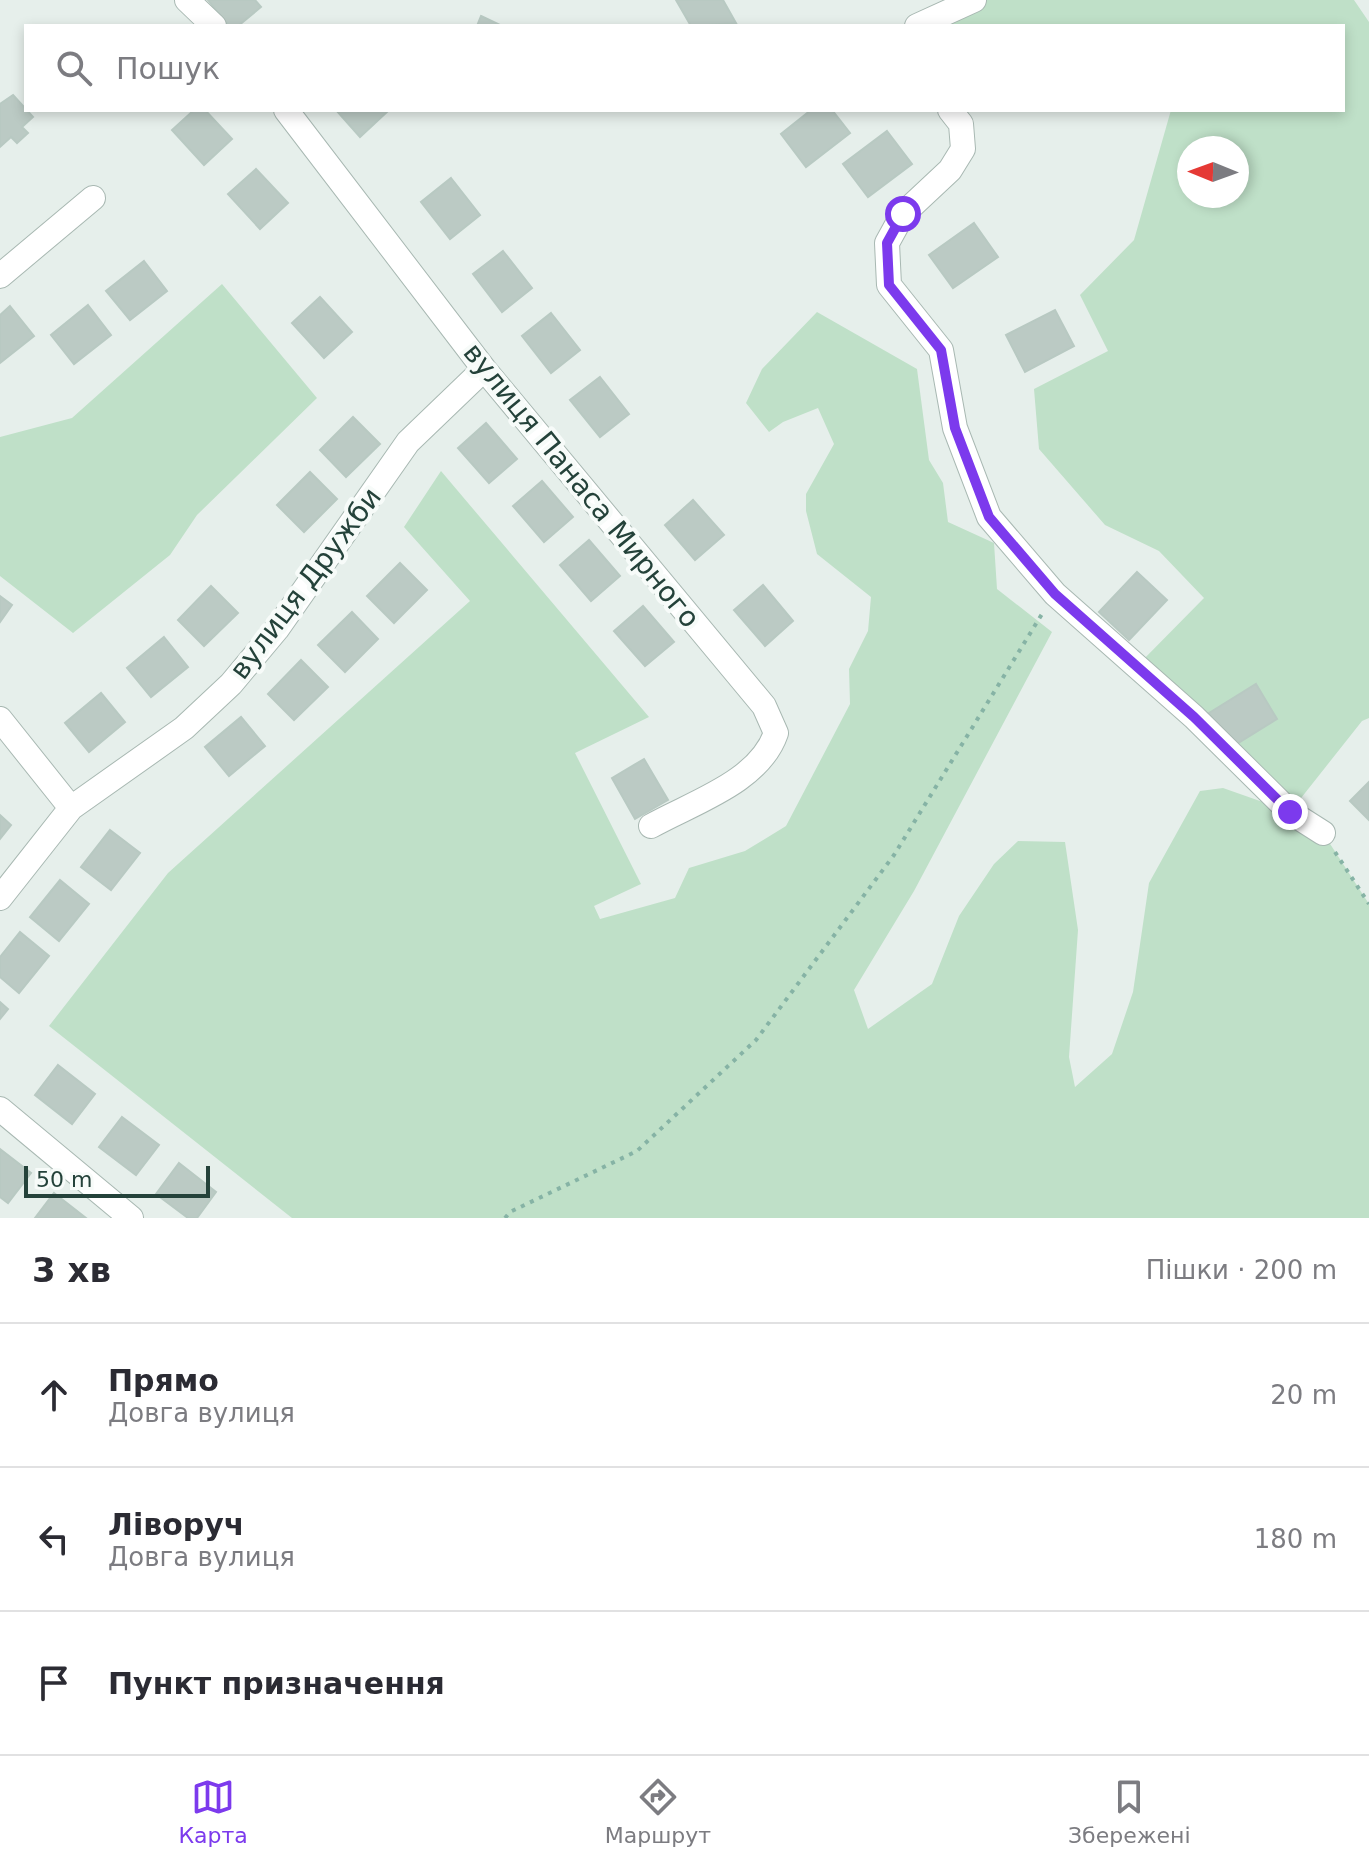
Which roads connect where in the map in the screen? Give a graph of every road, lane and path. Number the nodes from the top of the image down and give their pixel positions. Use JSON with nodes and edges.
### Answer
{"nodes":[{"id":1,"x":187,"y":0,"type":"edge"},
{"id":2,"x":974,"y":0,"type":"edge"},
{"id":3,"x":212,"y":24,"type":"edge"},
{"id":4,"x":921,"y":24,"type":"edge"},
{"id":5,"x":288,"y":112,"type":"edge"},
{"id":6,"x":952,"y":112,"type":"edge"},
{"id":7,"x":93,"y":198,"type":"dead end"},
{"id":8,"x":0,"y":276,"type":"edge"},
{"id":9,"x":484,"y":369,"type":"junction"},
{"id":10,"x":1055,"y":594,"type":"junction"},
{"id":11,"x":0,"y":719,"type":"edge"},
{"id":12,"x":71,"y":808,"type":"junction"},
{"id":13,"x":651,"y":826,"type":"dead end"},
{"id":14,"x":1323,"y":833,"type":"joint"},
{"id":15,"x":0,"y":898,"type":"edge"},
{"id":16,"x":1369,"y":904,"type":"edge"},
{"id":17,"x":0,"y":1109,"type":"edge"},
{"id":18,"x":131,"y":1218,"type":"edge"},
{"id":19,"x":505,"y":1218,"type":"edge"}],
"edges":[{"from":1,"to":3,"type":"street"},
{"from":2,"to":4,"type":"street"},
{"from":5,"to":9,"type":"street","name":"вулиця Панаса Мирного"},
{"from":6,"to":10,"type":"street"},
{"from":7,"to":8,"type":"street"},
{"from":9,"to":12,"type":"street","name":"вулиця Дружби"},
{"from":9,"to":13,"type":"street","name":"вулиця Панаса Мирного"},
{"from":10,"to":14,"type":"street"},
{"from":10,"to":19,"type":"path"},
{"from":11,"to":12,"type":"street"},
{"from":12,"to":15,"type":"street","name":"вулиця Дружби"},
{"from":14,"to":16,"type":"path"},
{"from":17,"to":18,"type":"street"}]}
